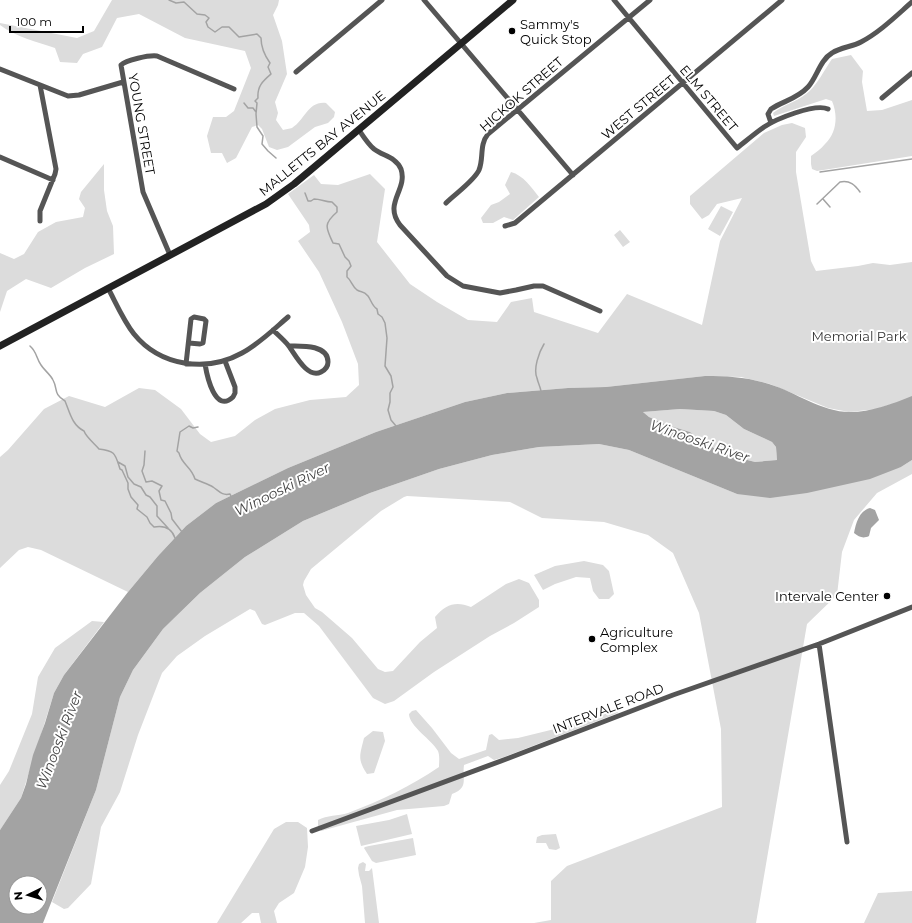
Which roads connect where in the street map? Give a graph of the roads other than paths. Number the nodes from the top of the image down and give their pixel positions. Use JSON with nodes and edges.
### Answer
{"nodes":[{"id":1,"x":382,"y":0,"type":"edge"},
{"id":2,"x":424,"y":0,"type":"edge"},
{"id":3,"x":513,"y":0,"type":"edge"},
{"id":4,"x":614,"y":0,"type":"edge"},
{"id":5,"x":650,"y":0,"type":"edge"},
{"id":6,"x":782,"y":0,"type":"edge"},
{"id":7,"x":912,"y":2,"type":"edge"},
{"id":8,"x":629,"y":17,"type":"junction"},
{"id":9,"x":462,"y":44,"type":"junction"},
{"id":10,"x":0,"y":69,"type":"edge"},
{"id":11,"x":296,"y":72,"type":"dead end"},
{"id":12,"x":912,"y":74,"type":"edge"},
{"id":13,"x":124,"y":82,"type":"junction"},
{"id":14,"x":683,"y":83,"type":"junction"},
{"id":15,"x":40,"y":85,"type":"junction"},
{"id":16,"x":234,"y":89,"type":"dead end"},
{"id":17,"x":882,"y":98,"type":"dead end"},
{"id":18,"x":828,"y":109,"type":"dead end"},
{"id":19,"x":518,"y":110,"type":"junction"},
{"id":20,"x":771,"y":123,"type":"junction"},
{"id":21,"x":359,"y":130,"type":"junction"},
{"id":22,"x":0,"y":157,"type":"edge"},
{"id":23,"x":573,"y":175,"type":"junction"},
{"id":24,"x":53,"y":180,"type":"junction"},
{"id":25,"x":446,"y":203,"type":"dead end"},
{"id":26,"x":40,"y":221,"type":"dead end"},
{"id":27,"x":506,"y":226,"type":"dead end"},
{"id":28,"x":170,"y":255,"type":"junction"},
{"id":29,"x":108,"y":288,"type":"junction"},
{"id":30,"x":600,"y":311,"type":"dead end"},
{"id":31,"x":288,"y":317,"type":"dead end"},
{"id":32,"x":273,"y":330,"type":"junction"},
{"id":33,"x":189,"y":343,"type":"junction"},
{"id":34,"x":0,"y":346,"type":"edge"},
{"id":35,"x":289,"y":346,"type":"junction"},
{"id":36,"x":224,"y":361,"type":"junction"},
{"id":37,"x":186,"y":364,"type":"junction"},
{"id":38,"x":205,"y":364,"type":"junction"},
{"id":39,"x":912,"y":607,"type":"edge"},
{"id":40,"x":819,"y":644,"type":"junction"},
{"id":41,"x":312,"y":831,"type":"dead end"},
{"id":42,"x":847,"y":842,"type":"dead end"}],
"edges":[{"from":1,"to":11,"type":"street"},
{"from":2,"to":9,"type":"street"},
{"from":3,"to":9,"type":"street","name":"MALLETTS BAY AVENUE"},
{"from":4,"to":8,"type":"street","name":"ELM STREET"},
{"from":5,"to":8,"type":"street","name":"HICKOK STREET"},
{"from":6,"to":14,"type":"street","name":"WEST STREET"},
{"from":7,"to":20,"type":"street"},
{"from":8,"to":14,"type":"street","name":"ELM STREET"},
{"from":8,"to":19,"type":"street","name":"HICKOK STREET"},
{"from":9,"to":19,"type":"street"},
{"from":9,"to":21,"type":"street","name":"MALLETTS BAY AVENUE"},
{"from":10,"to":15,"type":"street"},
{"from":12,"to":17,"type":"street"},
{"from":13,"to":15,"type":"street"},
{"from":13,"to":16,"type":"street","name":"YOUNG STREET"},
{"from":13,"to":28,"type":"street","name":"YOUNG STREET"},
{"from":14,"to":20,"type":"street","name":"ELM STREET"},
{"from":14,"to":23,"type":"street","name":"WEST STREET"},
{"from":15,"to":24,"type":"street"},
{"from":18,"to":20,"type":"street","name":"ELM STREET"},
{"from":19,"to":23,"type":"street"},
{"from":19,"to":25,"type":"street","name":"HICKOK STREET"},
{"from":21,"to":28,"type":"street","name":"MALLETTS BAY AVENUE"},
{"from":21,"to":30,"type":"street"},
{"from":22,"to":24,"type":"street"},
{"from":23,"to":27,"type":"street","name":"WEST STREET"},
{"from":24,"to":26,"type":"street"},
{"from":28,"to":29,"type":"street","name":"MALLETTS BAY AVENUE"},
{"from":29,"to":34,"type":"street","name":"MALLETTS BAY AVENUE"},
{"from":29,"to":37,"type":"street"},
{"from":31,"to":32,"type":"street"},
{"from":32,"to":35,"type":"street"},
{"from":32,"to":36,"type":"street"},
{"from":33,"to":33,"type":"street"},
{"from":33,"to":37,"type":"street"},
{"from":35,"to":35,"type":"street"},
{"from":36,"to":38,"type":"street"},
{"from":36,"to":38,"type":"street"},
{"from":37,"to":38,"type":"street"},
{"from":39,"to":40,"type":"street","name":"INTERVALE ROAD"},
{"from":40,"to":41,"type":"street","name":"INTERVALE ROAD"},
{"from":40,"to":42,"type":"street"}]}
